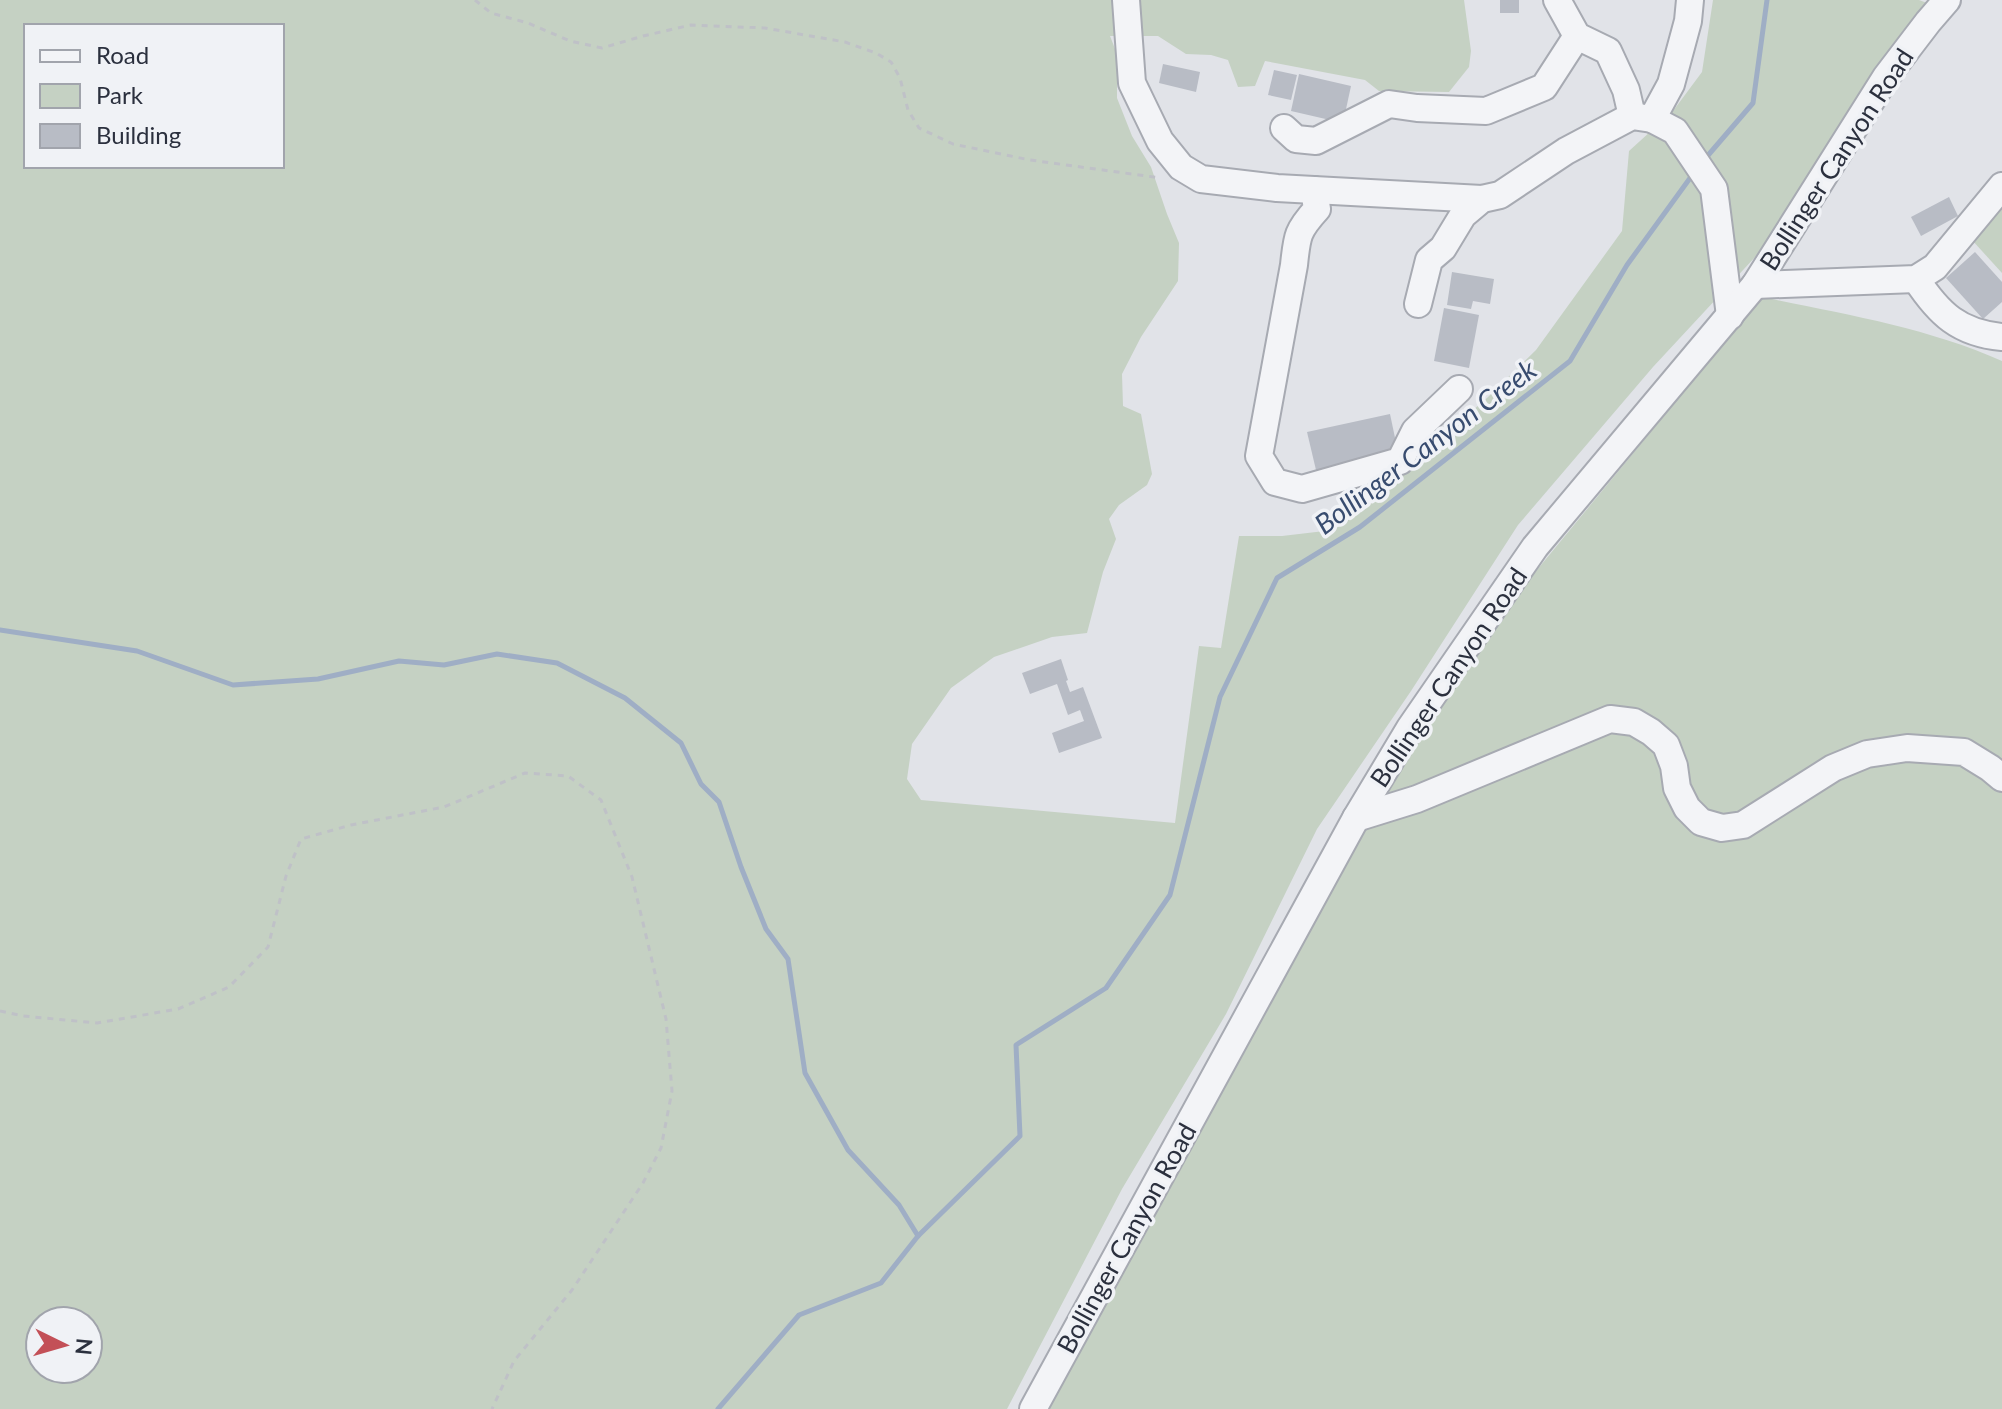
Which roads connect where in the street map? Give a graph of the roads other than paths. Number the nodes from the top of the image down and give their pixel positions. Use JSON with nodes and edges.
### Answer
{"nodes":[{"id":1,"x":1126,"y":0,"type":"edge"},
{"id":2,"x":1557,"y":0,"type":"edge"},
{"id":3,"x":1690,"y":0,"type":"edge"},
{"id":4,"x":1947,"y":0,"type":"edge"},
{"id":5,"x":1577,"y":36,"type":"junction"},
{"id":6,"x":1642,"y":117,"type":"junction"},
{"id":7,"x":1284,"y":128,"type":"dead end"},
{"id":8,"x":2002,"y":186,"type":"edge"},
{"id":9,"x":1314,"y":190,"type":"junction"},
{"id":10,"x":1482,"y":199,"type":"junction"},
{"id":11,"x":1916,"y":279,"type":"junction"},
{"id":12,"x":1755,"y":285,"type":"junction"},
{"id":13,"x":1418,"y":304,"type":"dead end"},
{"id":14,"x":1730,"y":316,"type":"junction"},
{"id":15,"x":2002,"y":337,"type":"edge"},
{"id":16,"x":1459,"y":389,"type":"dead end"},
{"id":17,"x":2002,"y":778,"type":"edge"},
{"id":18,"x":1356,"y":818,"type":"junction"},
{"id":19,"x":1033,"y":1409,"type":"edge"}],
"edges":[{"from":1,"to":9,"type":"street"},
{"from":2,"to":5,"type":"street"},
{"from":3,"to":6,"type":"street"},
{"from":4,"to":12,"type":"street","name":"Bollinger Canyon Road"},
{"from":5,"to":6,"type":"street"},
{"from":5,"to":7,"type":"street"},
{"from":6,"to":10,"type":"street"},
{"from":6,"to":14,"type":"street"},
{"from":8,"to":11,"type":"street"},
{"from":9,"to":10,"type":"street"},
{"from":9,"to":16,"type":"street"},
{"from":10,"to":13,"type":"street"},
{"from":11,"to":12,"type":"street"},
{"from":11,"to":15,"type":"street"},
{"from":12,"to":14,"type":"street","name":"Bollinger Canyon Road"},
{"from":14,"to":18,"type":"street","name":"Bollinger Canyon Road"},
{"from":17,"to":18,"type":"street"},
{"from":18,"to":19,"type":"street","name":"Bollinger Canyon Road"}]}
